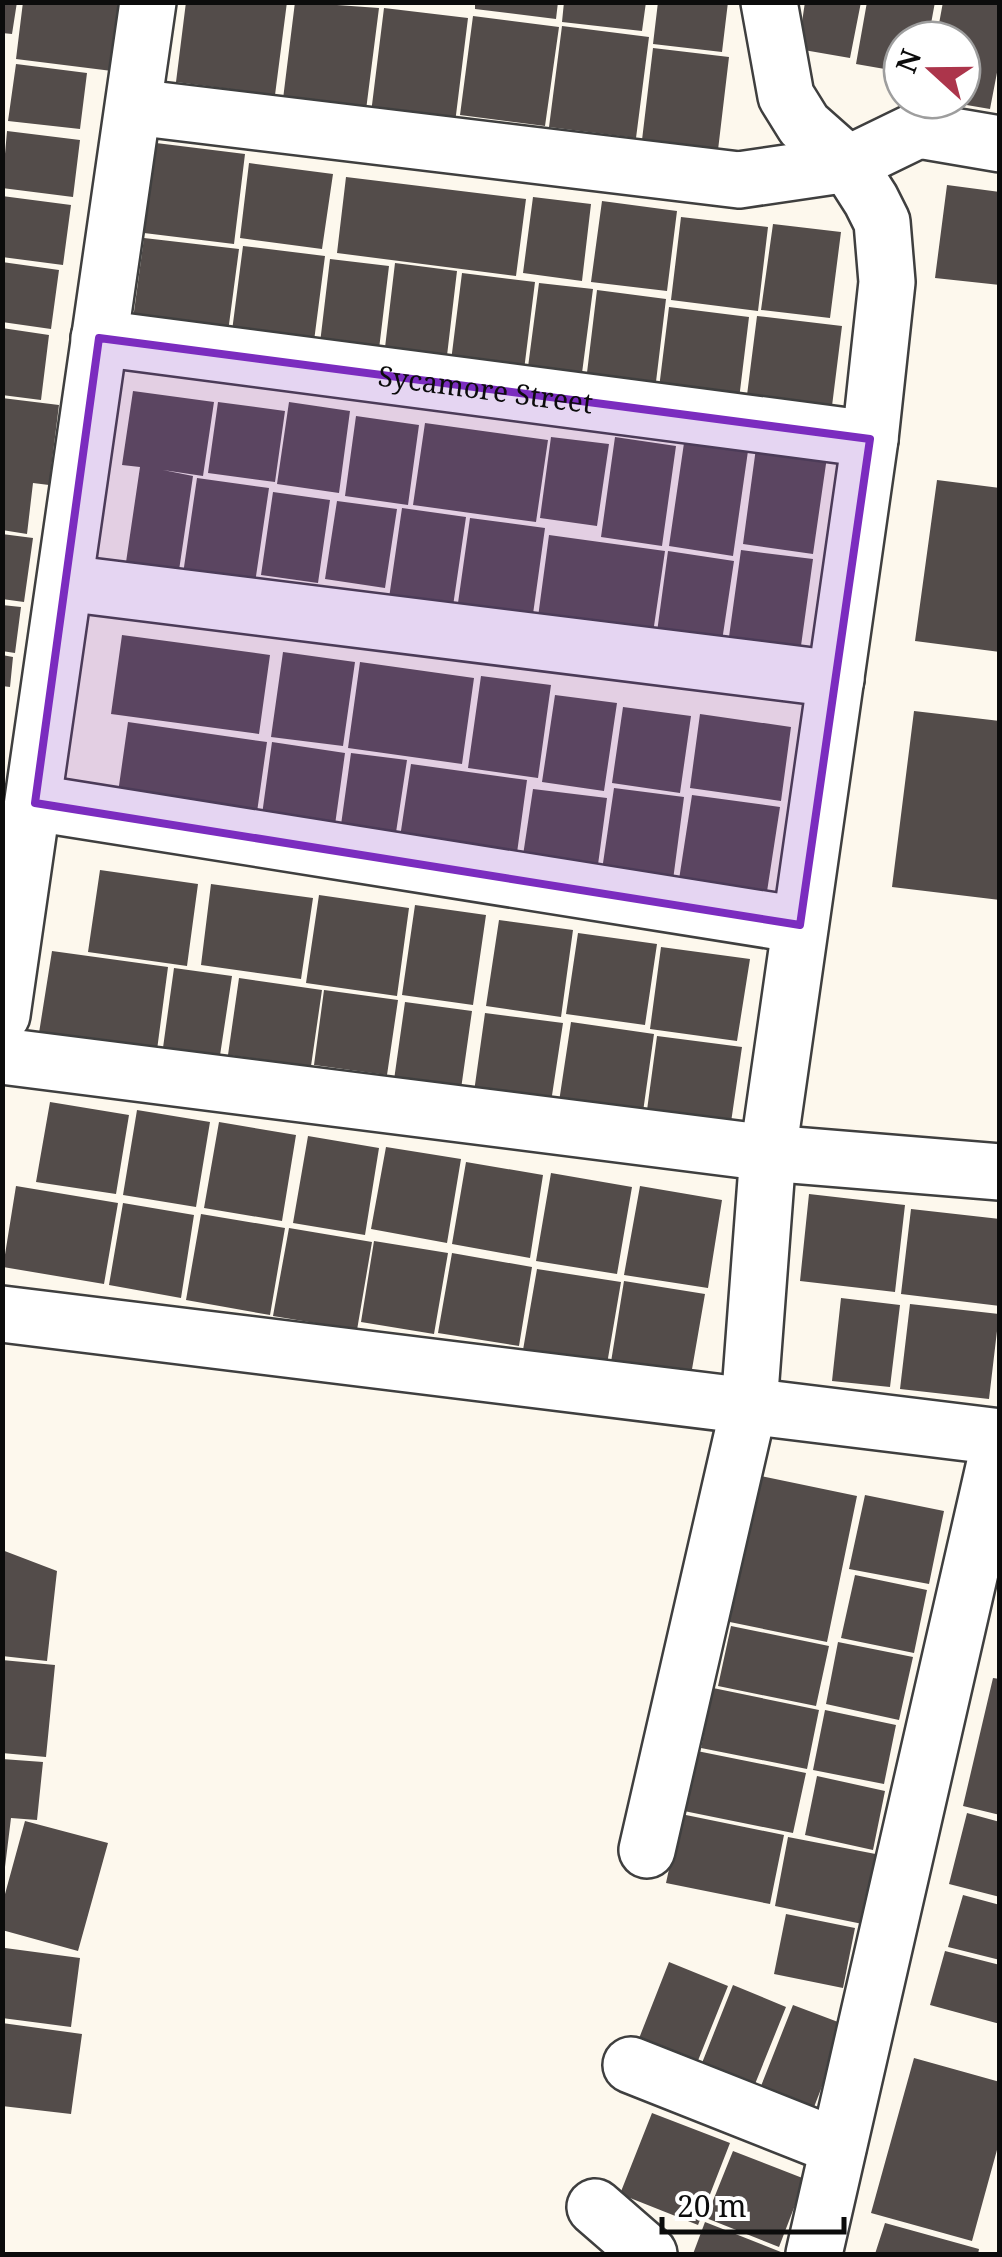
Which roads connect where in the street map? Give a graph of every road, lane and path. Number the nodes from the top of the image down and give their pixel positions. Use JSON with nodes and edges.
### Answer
{"nodes":[{"id":1,"x":148,"y":2,"type":"edge"},
{"id":2,"x":769,"y":2,"type":"edge"},
{"id":3,"x":134,"y":107,"type":"junction"},
{"id":4,"x":1000,"y":144,"type":"edge"},
{"id":5,"x":848,"y":164,"type":"junction"},
{"id":6,"x":99,"y":338,"type":"junction"},
{"id":7,"x":870,"y":439,"type":"junction"},
{"id":8,"x":65,"y":583,"type":"junction"},
{"id":9,"x":836,"y":678,"type":"junction"},
{"id":10,"x":35,"y":803,"type":"junction"},
{"id":11,"x":800,"y":925,"type":"junction"},
{"id":12,"x":2,"y":1016,"type":"edge"},
{"id":13,"x":2,"y":1056,"type":"edge"},
{"id":14,"x":768,"y":1153,"type":"junction"},
{"id":15,"x":1000,"y":1172,"type":"edge"},
{"id":16,"x":2,"y":1314,"type":"edge"},
{"id":17,"x":749,"y":1406,"type":"junction"},
{"id":18,"x":1000,"y":1439,"type":"edge"},
{"id":19,"x":647,"y":1850,"type":"dead end"},
{"id":20,"x":631,"y":2065,"type":"dead end"},
{"id":21,"x":838,"y":2147,"type":"junction"},
{"id":22,"x":594,"y":2207,"type":"dead end"},
{"id":23,"x":649,"y":2254,"type":"edge"},
{"id":24,"x":814,"y":2254,"type":"edge"}],
"edges":[{"from":1,"to":3,"type":"street"},
{"from":2,"to":5,"type":"street"},
{"from":3,"to":5,"type":"street"},
{"from":3,"to":6,"type":"street"},
{"from":4,"to":5,"type":"street"},
{"from":5,"to":7,"type":"street"},
{"from":6,"to":7,"type":"street","name":"Sycamore Street"},
{"from":6,"to":8,"type":"street"},
{"from":7,"to":9,"type":"street"},
{"from":8,"to":9,"type":"street"},
{"from":8,"to":10,"type":"street"},
{"from":9,"to":11,"type":"street"},
{"from":10,"to":11,"type":"street"},
{"from":10,"to":12,"type":"street"},
{"from":11,"to":14,"type":"street"},
{"from":13,"to":14,"type":"street"},
{"from":14,"to":15,"type":"street"},
{"from":14,"to":17,"type":"street"},
{"from":16,"to":17,"type":"street"},
{"from":17,"to":18,"type":"street"},
{"from":17,"to":19,"type":"street"},
{"from":18,"to":21,"type":"street"},
{"from":20,"to":21,"type":"street"},
{"from":21,"to":24,"type":"street"},
{"from":22,"to":23,"type":"street"}]}
